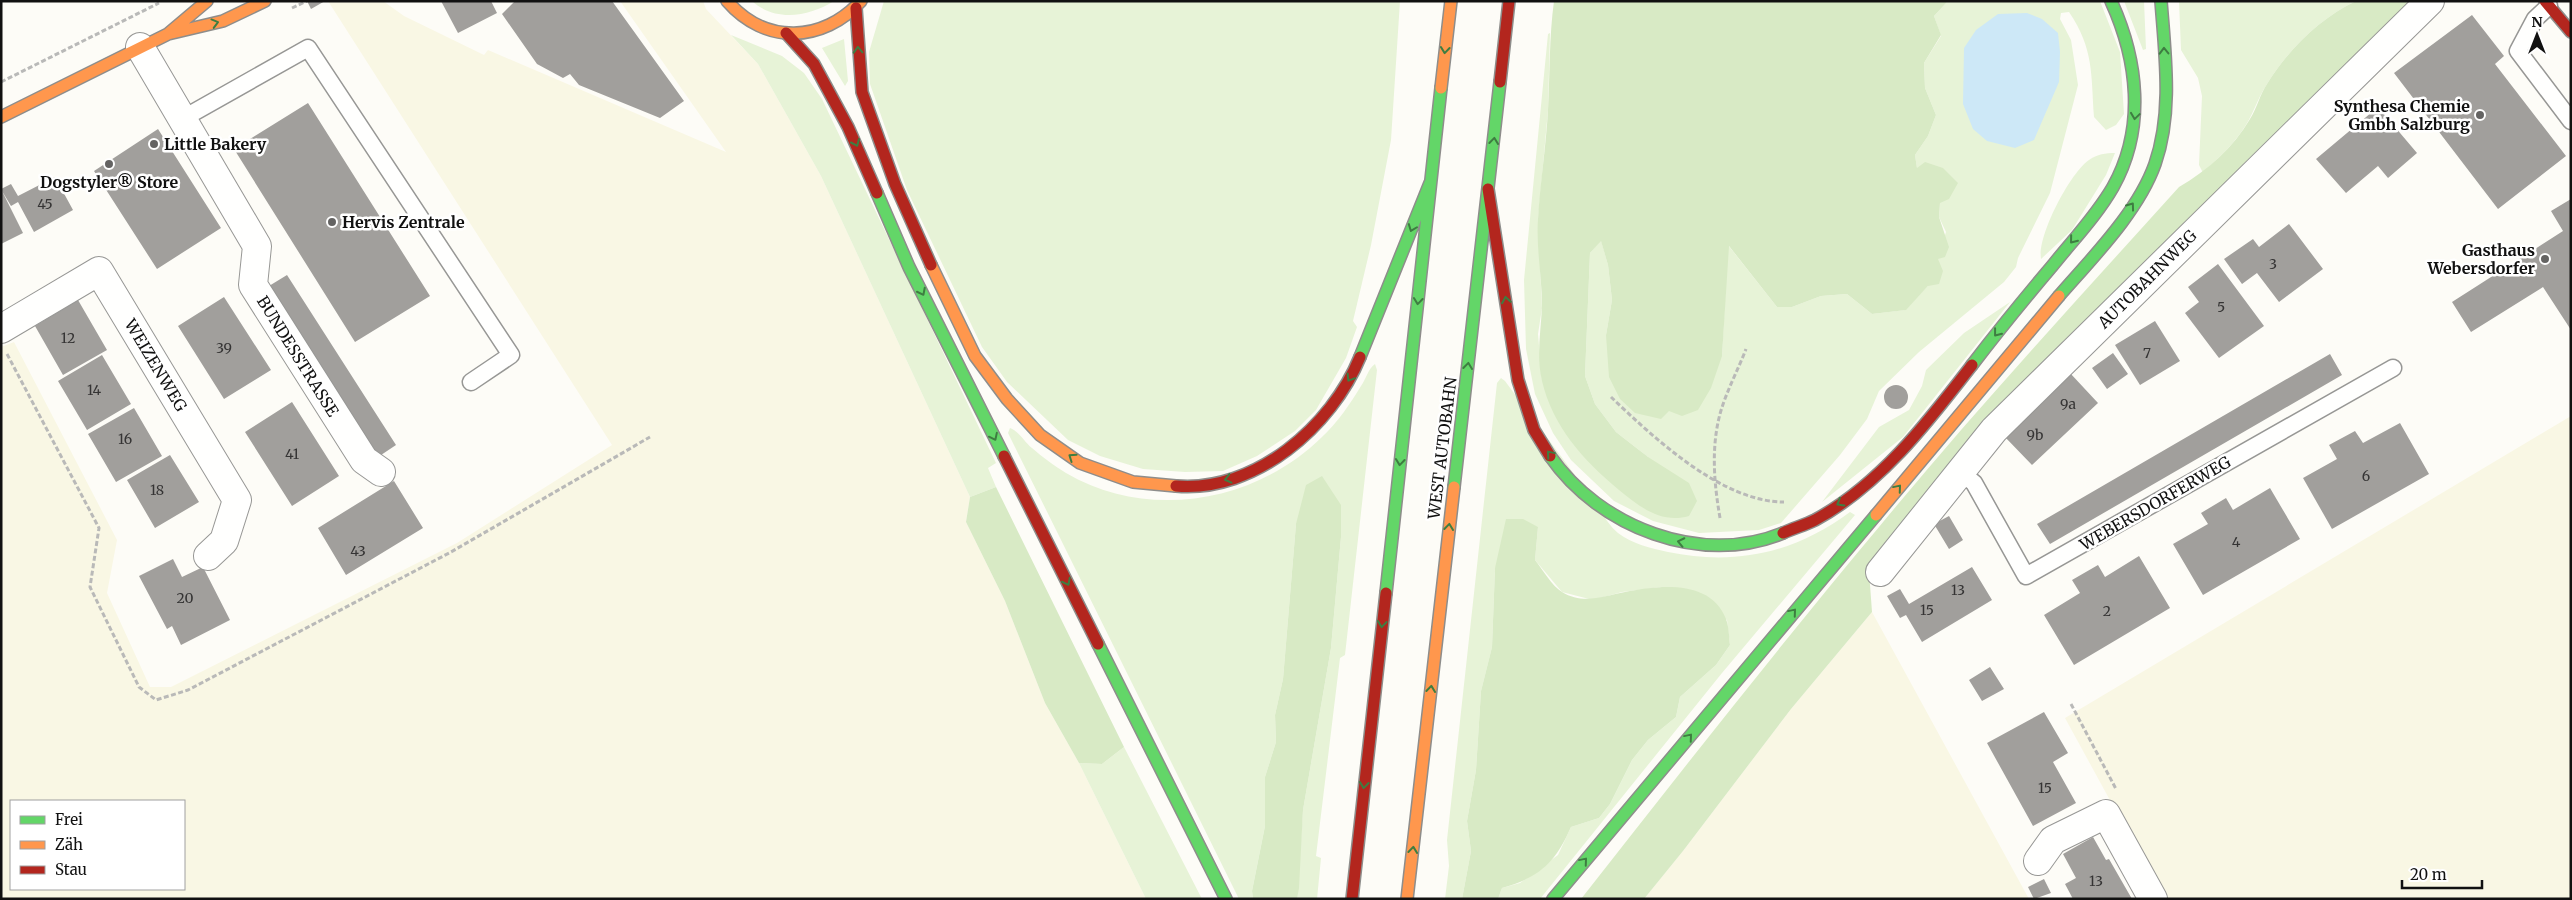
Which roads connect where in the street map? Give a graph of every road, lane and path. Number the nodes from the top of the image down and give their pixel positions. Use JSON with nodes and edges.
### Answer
{"nodes":[{"id":1,"x":163,"y":1,"type":"edge"},
{"id":2,"x":207,"y":1,"type":"edge"},
{"id":3,"x":265,"y":1,"type":"edge"},
{"id":4,"x":727,"y":1,"type":"edge"},
{"id":5,"x":1451,"y":1,"type":"edge"},
{"id":6,"x":1509,"y":1,"type":"edge"},
{"id":7,"x":2111,"y":1,"type":"edge"},
{"id":8,"x":2161,"y":1,"type":"edge"},
{"id":9,"x":2430,"y":1,"type":"edge"},
{"id":10,"x":2547,"y":3,"type":"edge"},
{"id":11,"x":859,"y":5,"type":"edge"},
{"id":12,"x":2571,"y":32,"type":"edge"},
{"id":13,"x":786,"y":33,"type":"junction"},
{"id":14,"x":168,"y":34,"type":"junction"},
{"id":15,"x":140,"y":48,"type":"junction"},
{"id":16,"x":1,"y":82,"type":"edge"},
{"id":17,"x":1,"y":117,"type":"edge"},
{"id":18,"x":182,"y":119,"type":"junction"},
{"id":19,"x":2571,"y":121,"type":"edge"},
{"id":20,"x":1430,"y":183,"type":"junction"},
{"id":21,"x":1488,"y":189,"type":"junction"},
{"id":22,"x":4,"y":340,"type":"edge"},
{"id":23,"x":1746,"y":349,"type":"dead end"},
{"id":24,"x":2393,"y":368,"type":"dead end"},
{"id":25,"x":471,"y":382,"type":"dead end"},
{"id":26,"x":1612,"y":397,"type":"dead end"},
{"id":27,"x":650,"y":437,"type":"dead end"},
{"id":28,"x":1959,"y":471,"type":"junction"},
{"id":29,"x":381,"y":472,"type":"dead end"},
{"id":30,"x":1714,"y":480,"type":"junction"},
{"id":31,"x":1792,"y":502,"type":"dead end"},
{"id":32,"x":1729,"y":546,"type":"junction"},
{"id":33,"x":208,"y":556,"type":"dead end"},
{"id":34,"x":1880,"y":572,"type":"dead end"},
{"id":35,"x":2072,"y":704,"type":"dead end"},
{"id":36,"x":2106,"y":814,"type":"junction"},
{"id":37,"x":2038,"y":861,"type":"dead end"},
{"id":38,"x":1226,"y":899,"type":"edge"},
{"id":39,"x":1352,"y":899,"type":"edge"},
{"id":40,"x":1407,"y":899,"type":"edge"},
{"id":41,"x":1553,"y":899,"type":"edge"},
{"id":42,"x":2153,"y":899,"type":"edge"}],
"edges":[{"from":1,"to":16,"type":"path"},
{"from":2,"to":14,"type":"main road"},
{"from":14,"to":3,"type":"main road","one_way":true},
{"from":4,"to":13,"type":"main road"},
{"from":5,"to":20,"type":"main road","one_way":true},
{"from":21,"to":6,"type":"main road","name":"WEST AUTOBAHN","one_way":true},
{"from":7,"to":32,"type":"main road","one_way":true},
{"from":41,"to":8,"type":"main road","one_way":true},
{"from":9,"to":28,"type":"street","name":"AUTOBAHNWEG"},
{"from":10,"to":12,"type":"main road"},
{"from":10,"to":19,"type":"lane"},
{"from":11,"to":13,"type":"main road"},
{"from":20,"to":11,"type":"main road","one_way":true},
{"from":13,"to":38,"type":"main road","one_way":true},
{"from":14,"to":15,"type":"main road"},
{"from":15,"to":17,"type":"main road"},
{"from":15,"to":18,"type":"street","name":"BUNDESSTRASSE"},
{"from":18,"to":25,"type":"lane"},
{"from":18,"to":29,"type":"street","name":"BUNDESSTRASSE"},
{"from":20,"to":39,"type":"main road","one_way":true},
{"from":32,"to":21,"type":"main road","one_way":true},
{"from":40,"to":21,"type":"main road","name":"WEST AUTOBAHN","one_way":true},
{"from":22,"to":27,"type":"path"},
{"from":22,"to":33,"type":"street","name":"WEIZENWEG"},
{"from":23,"to":30,"type":"path"},
{"from":24,"to":28,"type":"lane","name":"WEBERSDORFERWEG"},
{"from":26,"to":30,"type":"path"},
{"from":28,"to":34,"type":"street","name":"AUTOBAHNWEG"},
{"from":30,"to":31,"type":"path"},
{"from":30,"to":32,"type":"path"},
{"from":35,"to":36,"type":"path"},
{"from":36,"to":37,"type":"street"},
{"from":36,"to":42,"type":"street"}]}
